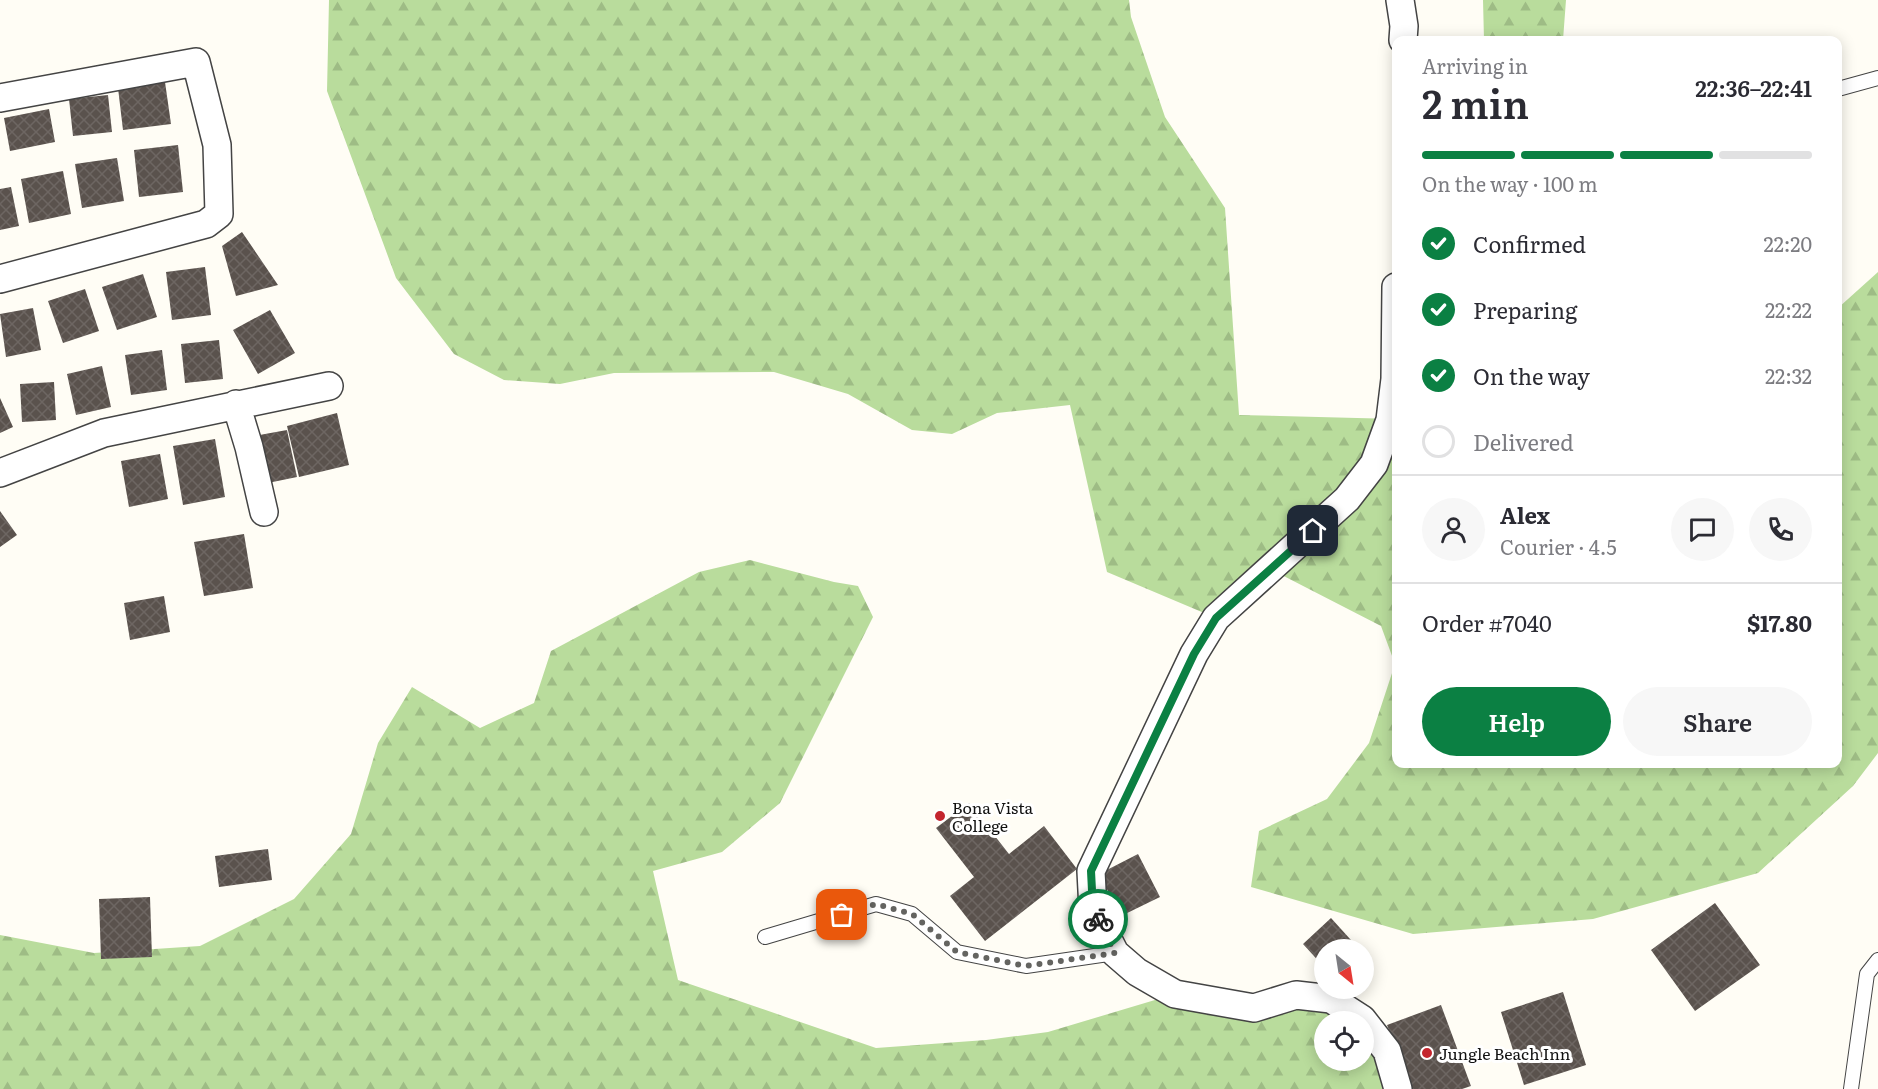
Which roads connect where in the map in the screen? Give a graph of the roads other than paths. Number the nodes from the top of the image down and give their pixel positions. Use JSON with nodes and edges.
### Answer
{"nodes":[{"id":1,"x":1400,"y":0,"type":"edge"},
{"id":2,"x":1403,"y":36,"type":"edge"},
{"id":3,"x":1878,"y":78,"type":"edge"},
{"id":4,"x":1842,"y":88,"type":"edge"},
{"id":5,"x":0,"y":98,"type":"edge"},
{"id":6,"x":0,"y":279,"type":"edge"},
{"id":7,"x":329,"y":386,"type":"dead end"},
{"id":8,"x":237,"y":404,"type":"junction"},
{"id":9,"x":1392,"y":404,"type":"edge"},
{"id":10,"x":0,"y":473,"type":"edge"},
{"id":11,"x":264,"y":512,"type":"dead end"},
{"id":12,"x":765,"y":937,"type":"dead end"},
{"id":13,"x":1115,"y":953,"type":"junction"},
{"id":14,"x":1878,"y":960,"type":"edge"},
{"id":15,"x":1398,"y":1089,"type":"edge"},
{"id":16,"x":1851,"y":1089,"type":"edge"}],
"edges":[{"from":1,"to":2,"type":"street"},
{"from":3,"to":4,"type":"lane"},
{"from":5,"to":6,"type":"street"},
{"from":7,"to":8,"type":"street"},
{"from":8,"to":10,"type":"street"},
{"from":8,"to":11,"type":"street"},
{"from":9,"to":13,"type":"street"},
{"from":12,"to":13,"type":"lane"},
{"from":13,"to":15,"type":"street"},
{"from":14,"to":16,"type":"lane"}]}
